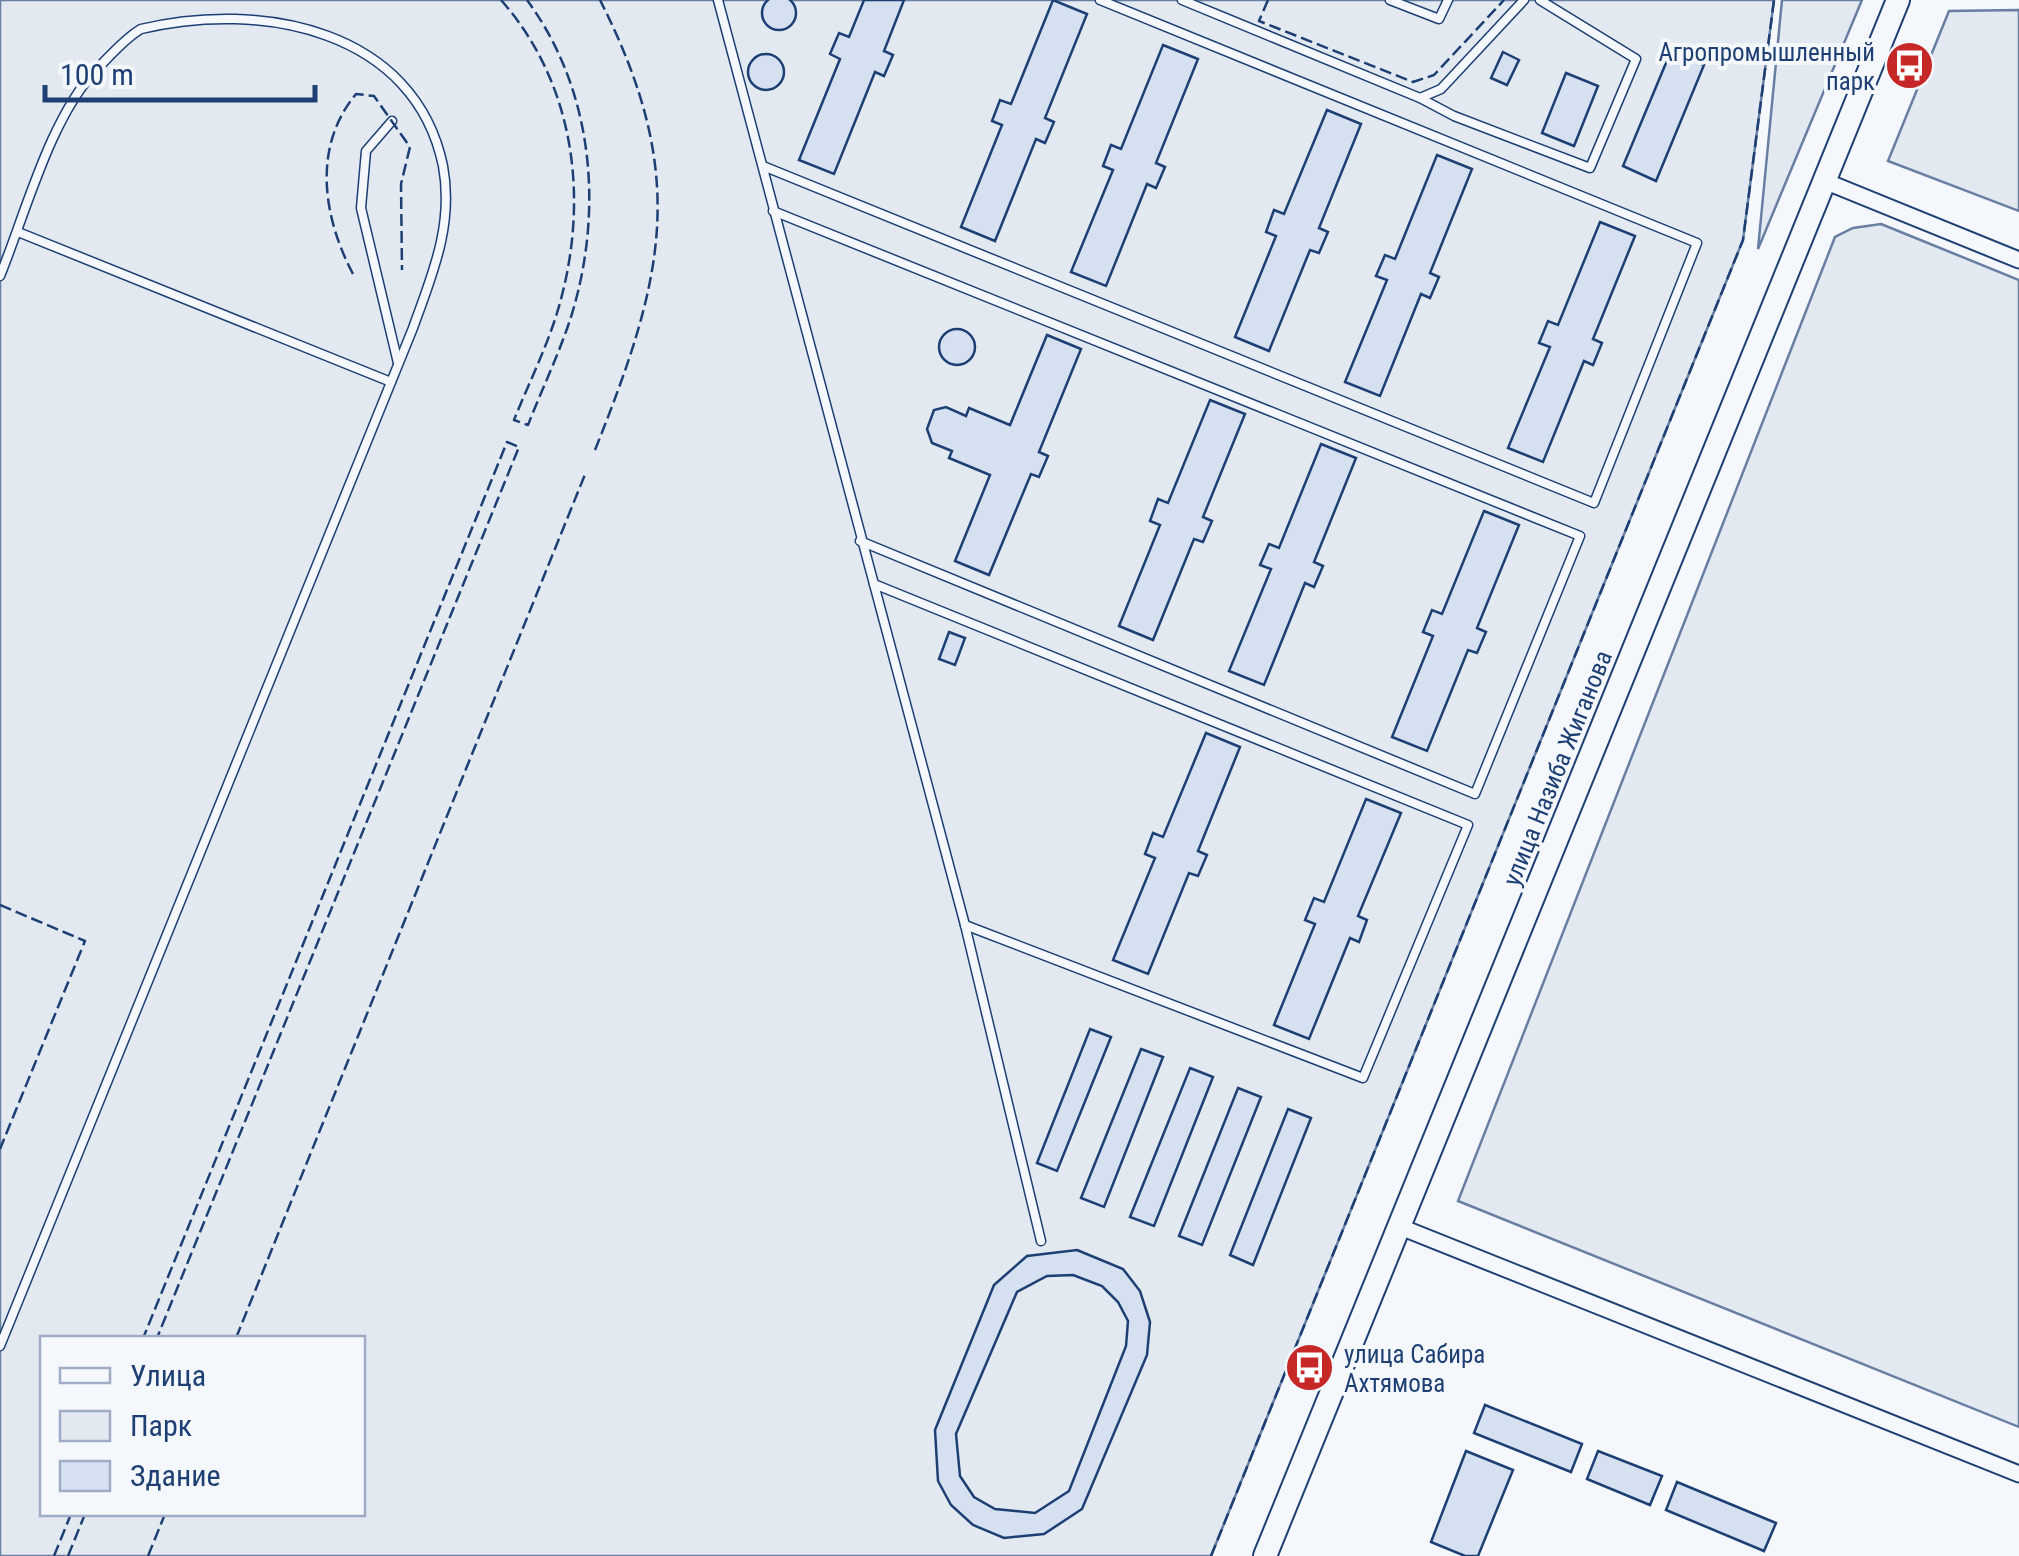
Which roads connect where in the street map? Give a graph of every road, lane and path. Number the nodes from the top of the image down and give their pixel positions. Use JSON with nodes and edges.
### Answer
{"nodes":[{"id":1,"x":718,"y":0,"type":"edge"},
{"id":2,"x":1100,"y":0,"type":"edge"},
{"id":3,"x":1182,"y":0,"type":"edge"},
{"id":4,"x":1390,"y":0,"type":"edge"},
{"id":5,"x":1448,"y":0,"type":"edge"},
{"id":6,"x":1524,"y":0,"type":"edge"},
{"id":7,"x":1540,"y":0,"type":"edge"},
{"id":8,"x":1898,"y":0,"type":"edge"},
{"id":9,"x":198,"y":7,"type":"dead end"},
{"id":10,"x":364,"y":41,"type":"dead end"},
{"id":11,"x":1420,"y":98,"type":"junction"},
{"id":12,"x":392,"y":121,"type":"dead end"},
{"id":13,"x":763,"y":166,"type":"junction"},
{"id":14,"x":1827,"y":182,"type":"junction"},
{"id":15,"x":773,"y":210,"type":"junction"},
{"id":16,"x":18,"y":232,"type":"junction"},
{"id":17,"x":2019,"y":260,"type":"edge"},
{"id":18,"x":0,"y":276,"type":"edge"},
{"id":19,"x":398,"y":364,"type":"junction"},
{"id":20,"x":391,"y":382,"type":"junction"},
{"id":21,"x":860,"y":541,"type":"junction"},
{"id":22,"x":874,"y":584,"type":"junction"},
{"id":23,"x":965,"y":925,"type":"junction"},
{"id":24,"x":1398,"y":1226,"type":"junction"},
{"id":25,"x":1041,"y":1241,"type":"dead end"},
{"id":26,"x":0,"y":1346,"type":"edge"},
{"id":27,"x":2019,"y":1474,"type":"edge"},
{"id":28,"x":1265,"y":1556,"type":"edge"}],
"edges":[{"from":1,"to":13,"type":"lane"},
{"from":2,"to":13,"type":"lane"},
{"from":3,"to":11,"type":"lane"},
{"from":4,"to":5,"type":"lane"},
{"from":6,"to":11,"type":"lane"},
{"from":7,"to":11,"type":"lane"},
{"from":8,"to":14,"type":"street","name":"улица Назиба Жиганова"},
{"from":9,"to":16,"type":"lane"},
{"from":10,"to":19,"type":"lane"},
{"from":12,"to":19,"type":"lane"},
{"from":13,"to":15,"type":"lane"},
{"from":14,"to":17,"type":"street"},
{"from":14,"to":24,"type":"street","name":"улица Назиба Жиганова"},
{"from":15,"to":21,"type":"lane"},
{"from":15,"to":21,"type":"lane"},
{"from":16,"to":18,"type":"lane"},
{"from":16,"to":20,"type":"lane"},
{"from":19,"to":20,"type":"lane"},
{"from":20,"to":26,"type":"lane"},
{"from":21,"to":22,"type":"lane"},
{"from":22,"to":23,"type":"lane"},
{"from":22,"to":23,"type":"lane"},
{"from":23,"to":25,"type":"lane"},
{"from":24,"to":27,"type":"street"},
{"from":24,"to":28,"type":"street","name":"улица Назиба Жиганова"}]}
